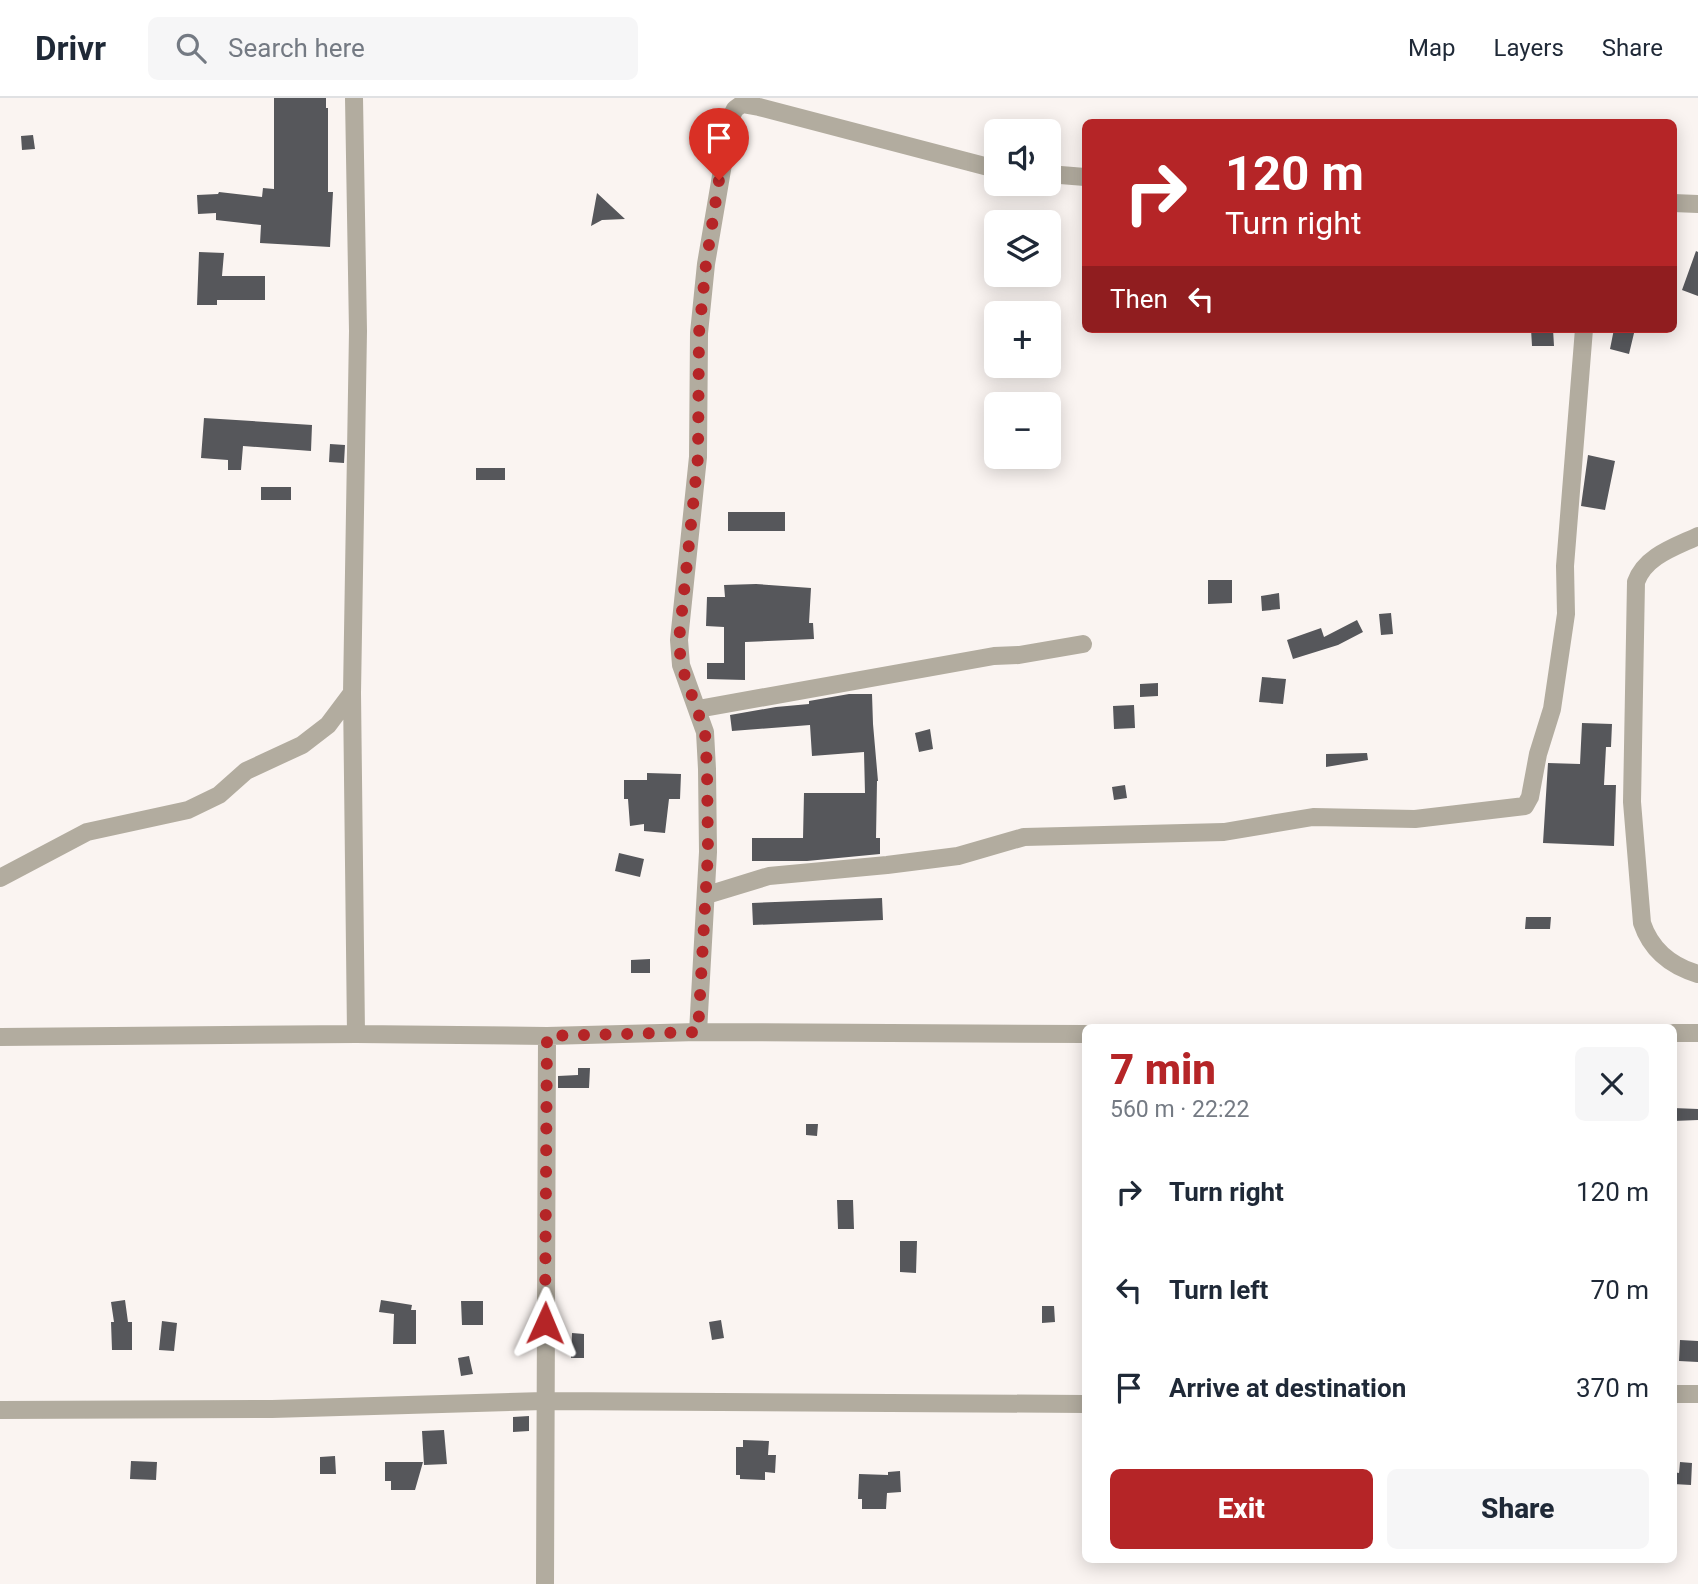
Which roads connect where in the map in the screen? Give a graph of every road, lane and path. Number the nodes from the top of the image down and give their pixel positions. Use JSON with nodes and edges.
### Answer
{"nodes":[{"id":1,"x":354,"y":98,"type":"edge"},
{"id":2,"x":984,"y":166,"type":"edge"},
{"id":3,"x":1061,"y":175,"type":"edge"},
{"id":4,"x":1082,"y":177,"type":"edge"},
{"id":5,"x":1677,"y":203,"type":"edge"},
{"id":6,"x":1698,"y":204,"type":"edge"},
{"id":7,"x":1584,"y":333,"type":"edge"},
{"id":8,"x":1698,"y":536,"type":"edge"},
{"id":9,"x":1083,"y":644,"type":"dead end"},
{"id":10,"x":352,"y":693,"type":"junction"},
{"id":11,"x":698,"y":709,"type":"junction"},
{"id":12,"x":0,"y":878,"type":"edge"},
{"id":13,"x":707,"y":895,"type":"junction"},
{"id":14,"x":1698,"y":974,"type":"edge"},
{"id":15,"x":698,"y":1032,"type":"junction"},
{"id":16,"x":1677,"y":1033,"type":"edge"},
{"id":17,"x":1698,"y":1033,"type":"edge"},
{"id":18,"x":356,"y":1034,"type":"junction"},
{"id":19,"x":1082,"y":1034,"type":"edge"},
{"id":20,"x":547,"y":1036,"type":"junction"},
{"id":21,"x":0,"y":1037,"type":"edge"},
{"id":22,"x":1677,"y":1394,"type":"edge"},
{"id":23,"x":1698,"y":1394,"type":"edge"},
{"id":24,"x":544,"y":1401,"type":"junction"},
{"id":25,"x":1082,"y":1404,"type":"edge"},
{"id":26,"x":0,"y":1410,"type":"edge"},
{"id":27,"x":545,"y":1584,"type":"edge"}],
"edges":[{"from":1,"to":10,"type":"street"},
{"from":2,"to":11,"type":"street"},
{"from":3,"to":4,"type":"street"},
{"from":5,"to":6,"type":"street"},
{"from":7,"to":13,"type":"street"},
{"from":8,"to":14,"type":"street"},
{"from":9,"to":11,"type":"street"},
{"from":10,"to":12,"type":"street"},
{"from":10,"to":18,"type":"street"},
{"from":11,"to":13,"type":"street"},
{"from":13,"to":15,"type":"street"},
{"from":15,"to":19,"type":"street"},
{"from":15,"to":20,"type":"street"},
{"from":16,"to":17,"type":"street"},
{"from":18,"to":20,"type":"street"},
{"from":18,"to":21,"type":"street"},
{"from":20,"to":24,"type":"street"},
{"from":22,"to":23,"type":"street"},
{"from":24,"to":25,"type":"street"},
{"from":24,"to":26,"type":"street"},
{"from":24,"to":27,"type":"street"}]}
